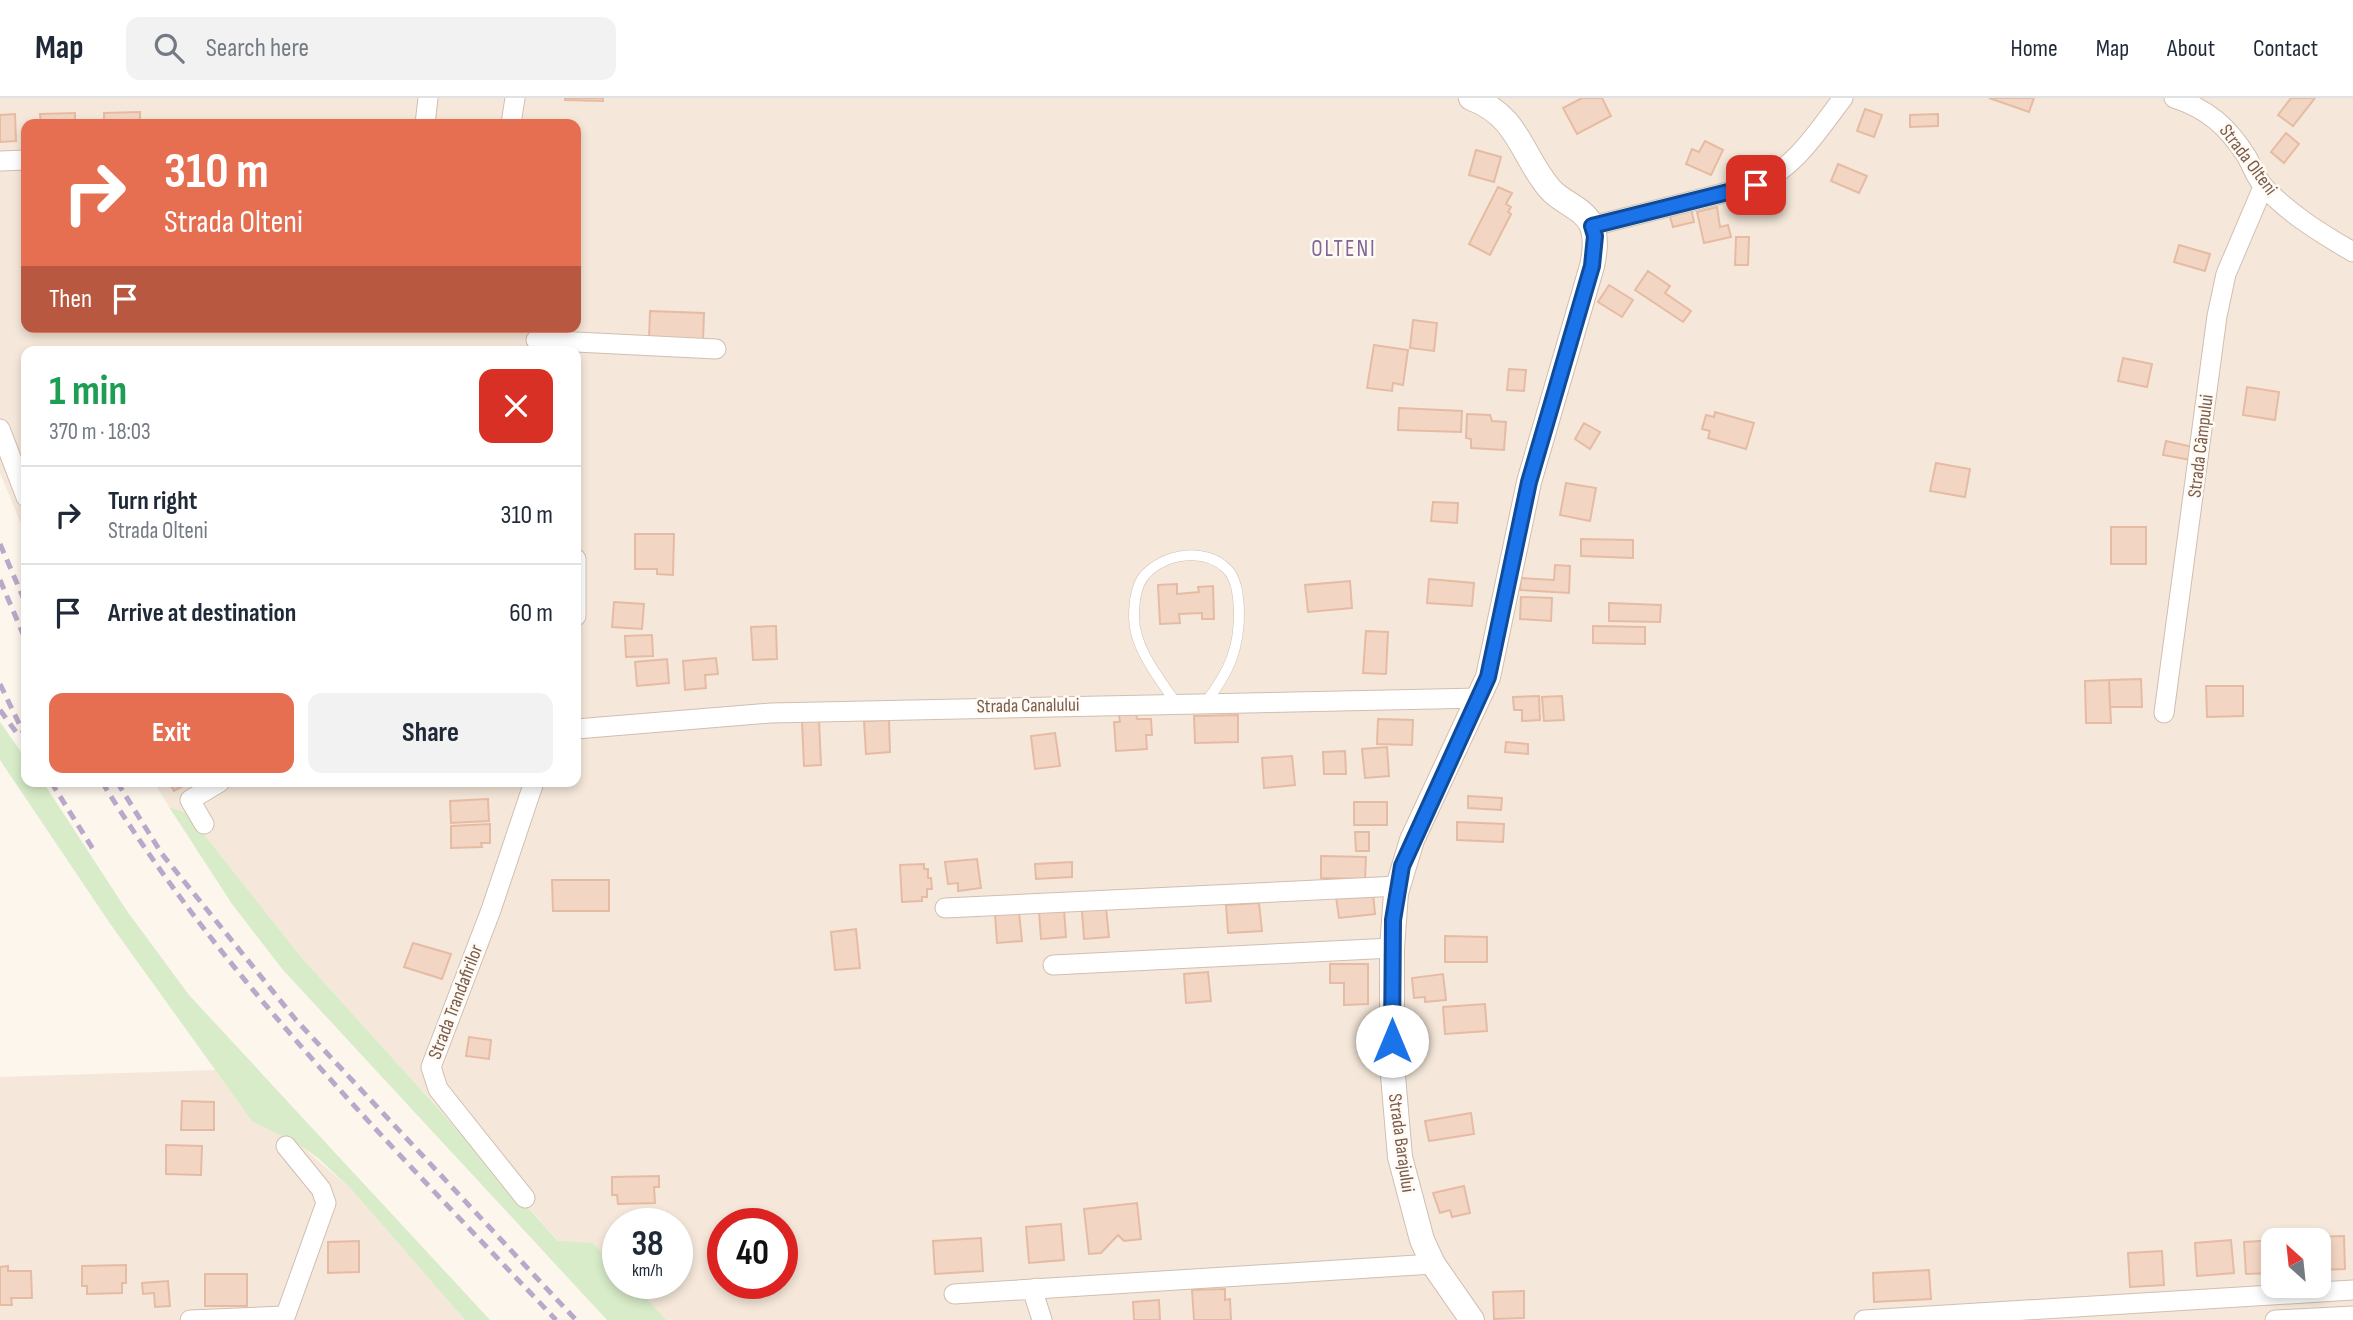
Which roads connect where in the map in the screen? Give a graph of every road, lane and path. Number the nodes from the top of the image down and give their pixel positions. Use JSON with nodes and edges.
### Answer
{"nodes":[{"id":1,"x":428,"y":98,"type":"edge"},
{"id":2,"x":515,"y":98,"type":"edge"},
{"id":3,"x":1471,"y":98,"type":"edge"},
{"id":4,"x":1843,"y":98,"type":"edge"},
{"id":5,"x":2174,"y":98,"type":"edge"},
{"id":6,"x":426,"y":119,"type":"edge"},
{"id":7,"x":512,"y":119,"type":"edge"},
{"id":8,"x":21,"y":160,"type":"edge"},
{"id":9,"x":0,"y":161,"type":"edge"},
{"id":10,"x":2263,"y":187,"type":"junction"},
{"id":11,"x":1592,"y":226,"type":"junction"},
{"id":12,"x":2353,"y":252,"type":"edge"},
{"id":13,"x":536,"y":340,"type":"edge"},
{"id":14,"x":716,"y":349,"type":"dead end"},
{"id":15,"x":0,"y":429,"type":"edge"},
{"id":16,"x":21,"y":484,"type":"edge"},
{"id":17,"x":1480,"y":698,"type":"junction"},
{"id":18,"x":1206,"y":702,"type":"junction"},
{"id":19,"x":1176,"y":703,"type":"junction"},
{"id":20,"x":2164,"y":713,"type":"dead end"},
{"id":21,"x":581,"y":729,"type":"edge"},
{"id":22,"x":212,"y":787,"type":"edge"},
{"id":23,"x":532,"y":787,"type":"edge"},
{"id":24,"x":204,"y":824,"type":"dead end"},
{"id":25,"x":1399,"y":886,"type":"junction"},
{"id":26,"x":945,"y":908,"type":"dead end"},
{"id":27,"x":1392,"y":948,"type":"junction"},
{"id":28,"x":1052,"y":965,"type":"dead end"},
{"id":29,"x":286,"y":1146,"type":"dead end"},
{"id":30,"x":525,"y":1198,"type":"dead end"},
{"id":31,"x":1433,"y":1264,"type":"junction"},
{"id":32,"x":1037,"y":1289,"type":"junction"},
{"id":33,"x":2353,"y":1290,"type":"edge"},
{"id":34,"x":954,"y":1294,"type":"dead end"},
{"id":35,"x":2353,"y":1316,"type":"edge"},
{"id":36,"x":284,"y":1318,"type":"edge"},
{"id":37,"x":190,"y":1320,"type":"edge"},
{"id":38,"x":1042,"y":1320,"type":"edge"},
{"id":39,"x":1472,"y":1320,"type":"edge"},
{"id":40,"x":1864,"y":1320,"type":"edge"},
{"id":41,"x":2275,"y":1320,"type":"edge"}],
"edges":[{"from":1,"to":6,"type":"street"},
{"from":2,"to":7,"type":"street"},
{"from":3,"to":11,"type":"street"},
{"from":4,"to":11,"type":"street"},
{"from":5,"to":10,"type":"street","name":"Strada Olteni"},
{"from":8,"to":9,"type":"street"},
{"from":10,"to":12,"type":"street","name":"Strada Olteni"},
{"from":10,"to":20,"type":"street","name":"Strada Câmpului"},
{"from":11,"to":17,"type":"street","name":"Strada Barajului"},
{"from":13,"to":14,"type":"street"},
{"from":15,"to":16,"type":"street"},
{"from":17,"to":18,"type":"street","name":"Strada Canalului"},
{"from":17,"to":25,"type":"street","name":"Strada Barajului"},
{"from":18,"to":19,"type":"street","name":"Strada Canalului"},
{"from":18,"to":19,"type":"lane"},
{"from":19,"to":21,"type":"street","name":"Strada Canalului"},
{"from":22,"to":24,"type":"street"},
{"from":23,"to":30,"type":"street","name":"Strada Trandafirilor"},
{"from":25,"to":26,"type":"street"},
{"from":25,"to":27,"type":"street","name":"Strada Barajului"},
{"from":27,"to":28,"type":"street"},
{"from":27,"to":31,"type":"street","name":"Strada Barajului"},
{"from":29,"to":36,"type":"street"},
{"from":31,"to":32,"type":"street"},
{"from":31,"to":39,"type":"street","name":"Strada Barajului"},
{"from":32,"to":34,"type":"street"},
{"from":32,"to":38,"type":"street"},
{"from":33,"to":40,"type":"street"},
{"from":35,"to":41,"type":"street"},
{"from":36,"to":37,"type":"street"}]}
